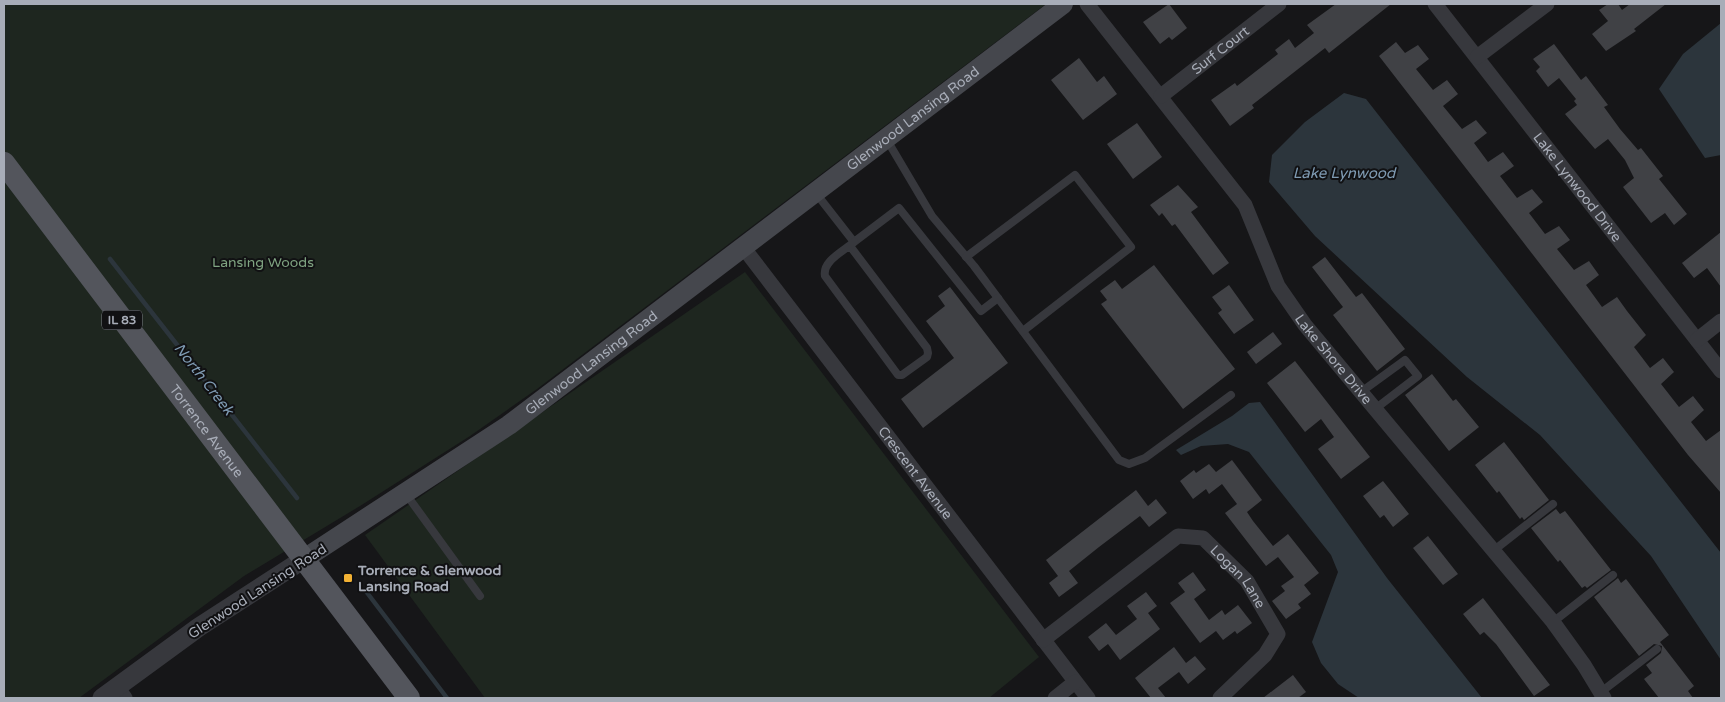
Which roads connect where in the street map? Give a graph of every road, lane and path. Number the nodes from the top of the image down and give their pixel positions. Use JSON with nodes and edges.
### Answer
{"nodes":[{"id":1,"x":1063,"y":4,"type":"edge"},
{"id":2,"x":1087,"y":4,"type":"edge"},
{"id":3,"x":1279,"y":4,"type":"edge"},
{"id":4,"x":1435,"y":4,"type":"edge"},
{"id":5,"x":1547,"y":4,"type":"edge"},
{"id":6,"x":1477,"y":57,"type":"junction"},
{"id":7,"x":1161,"y":96,"type":"junction"},
{"id":8,"x":886,"y":138,"type":"junction"},
{"id":9,"x":4,"y":163,"type":"edge"},
{"id":10,"x":815,"y":192,"type":"junction"},
{"id":11,"x":852,"y":244,"type":"junction"},
{"id":12,"x":743,"y":247,"type":"junction"},
{"id":13,"x":966,"y":257,"type":"junction"},
{"id":14,"x":998,"y":298,"type":"junction"},
{"id":15,"x":1721,"y":321,"type":"edge"},
{"id":16,"x":1023,"y":331,"type":"junction"},
{"id":17,"x":1697,"y":340,"type":"junction"},
{"id":18,"x":1721,"y":371,"type":"edge"},
{"id":19,"x":1361,"y":392,"type":"junction"},
{"id":20,"x":1231,"y":395,"type":"dead end"},
{"id":21,"x":1376,"y":409,"type":"junction"},
{"id":22,"x":406,"y":494,"type":"junction"},
{"id":23,"x":1552,"y":504,"type":"dead end"},
{"id":24,"x":1493,"y":551,"type":"junction"},
{"id":25,"x":304,"y":559,"type":"junction"},
{"id":26,"x":1613,"y":575,"type":"dead end"},
{"id":27,"x":480,"y":596,"type":"dead end"},
{"id":28,"x":1553,"y":622,"type":"junction"},
{"id":29,"x":1043,"y":640,"type":"junction"},
{"id":30,"x":1657,"y":649,"type":"dead end"},
{"id":31,"x":1075,"y":682,"type":"junction"},
{"id":32,"x":115,"y":694,"type":"edge"},
{"id":33,"x":1602,"y":695,"type":"edge"},
{"id":34,"x":409,"y":698,"type":"edge"},
{"id":35,"x":1055,"y":698,"type":"edge"},
{"id":36,"x":1088,"y":698,"type":"edge"},
{"id":37,"x":1220,"y":698,"type":"edge"}],
"edges":[{"from":1,"to":8,"type":"main road","name":"Glenwood Lansing Road"},
{"from":2,"to":7,"type":"street","name":"Lake Shore Drive"},
{"from":3,"to":7,"type":"street","name":"Surf Court"},
{"from":4,"to":6,"type":"street","name":"Lake Lynwood Drive"},
{"from":5,"to":6,"type":"street"},
{"from":6,"to":17,"type":"street","name":"Lake Lynwood Drive"},
{"from":7,"to":19,"type":"street","name":"Lake Shore Drive"},
{"from":8,"to":10,"type":"main road","name":"Glenwood Lansing Road"},
{"from":8,"to":13,"type":"lane"},
{"from":9,"to":25,"type":"main road","name":"Torrence Avenue","number":"IL 83"},
{"from":10,"to":11,"type":"lane"},
{"from":10,"to":12,"type":"main road","name":"Glenwood Lansing Road"},
{"from":11,"to":11,"type":"lane"},
{"from":11,"to":14,"type":"lane"},
{"from":12,"to":22,"type":"main road","name":"Glenwood Lansing Road"},
{"from":12,"to":29,"type":"street","name":"Crescent Avenue"},
{"from":13,"to":14,"type":"lane"},
{"from":13,"to":16,"type":"lane"},
{"from":14,"to":16,"type":"lane"},
{"from":15,"to":17,"type":"street"},
{"from":16,"to":20,"type":"lane"},
{"from":17,"to":18,"type":"street","name":"Lake Lynwood Drive"},
{"from":19,"to":21,"type":"street","name":"Lake Shore Drive"},
{"from":19,"to":21,"type":"lane"},
{"from":21,"to":24,"type":"street","name":"Lake Shore Drive"},
{"from":22,"to":25,"type":"main road","name":"Glenwood Lansing Road"},
{"from":22,"to":27,"type":"lane"},
{"from":23,"to":24,"type":"lane"},
{"from":24,"to":28,"type":"street","name":"Lake Shore Drive"},
{"from":25,"to":32,"type":"street","name":"Glenwood Lansing Road"},
{"from":25,"to":34,"type":"main road","name":"Torrence Avenue","number":"IL 83"},
{"from":26,"to":28,"type":"lane"},
{"from":28,"to":33,"type":"street","name":"Lake Shore Drive"},
{"from":29,"to":31,"type":"street","name":"Crescent Avenue"},
{"from":29,"to":37,"type":"street","name":"Logan Lane"},
{"from":30,"to":33,"type":"lane"},
{"from":31,"to":35,"type":"street"},
{"from":31,"to":36,"type":"street","name":"Crescent Avenue"}]}
